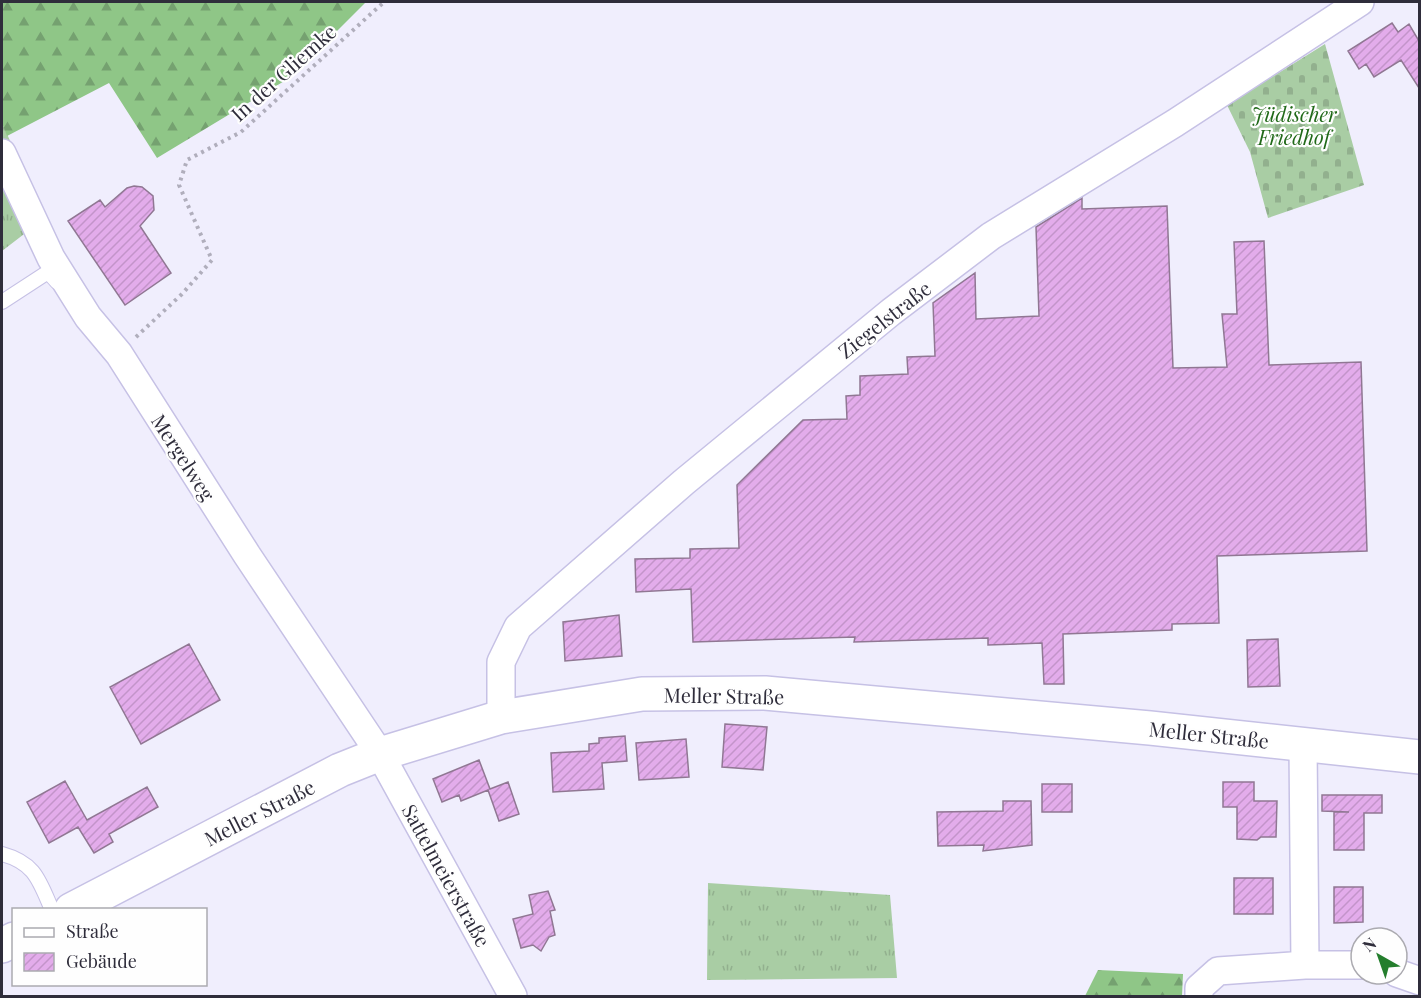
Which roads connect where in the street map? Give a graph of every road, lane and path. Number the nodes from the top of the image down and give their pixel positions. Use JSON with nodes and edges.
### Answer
{"nodes":[{"id":1,"x":384,"y":2,"type":"edge"},
{"id":2,"x":1360,"y":2,"type":"edge"},
{"id":3,"x":2,"y":153,"type":"edge"},
{"id":4,"x":2,"y":302,"type":"edge"},
{"id":5,"x":88,"y":317,"type":"junction"},
{"id":6,"x":121,"y":358,"type":"junction"},
{"id":7,"x":501,"y":717,"type":"junction"},
{"id":8,"x":1303,"y":744,"type":"junction"},
{"id":9,"x":380,"y":754,"type":"junction"},
{"id":10,"x":1419,"y":757,"type":"edge"},
{"id":11,"x":2,"y":854,"type":"edge"},
{"id":12,"x":52,"y":908,"type":"edge"},
{"id":13,"x":73,"y":908,"type":"edge"},
{"id":14,"x":1305,"y":965,"type":"junction"},
{"id":15,"x":1349,"y":965,"type":"edge"},
{"id":16,"x":513,"y":996,"type":"edge"},
{"id":17,"x":1199,"y":996,"type":"edge"}],
"edges":[{"from":1,"to":6,"type":"path","name":"In der Gliemke"},
{"from":2,"to":7,"type":"street","name":"Ziegelstraße"},
{"from":3,"to":5,"type":"street","name":"Mergelweg"},
{"from":4,"to":5,"type":"lane"},
{"from":5,"to":6,"type":"street","name":"Mergelweg"},
{"from":6,"to":9,"type":"street","name":"Mergelweg"},
{"from":7,"to":8,"type":"main road","name":"Meller Straße"},
{"from":7,"to":9,"type":"main road","name":"Meller Straße"},
{"from":8,"to":10,"type":"main road","name":"Meller Straße"},
{"from":8,"to":14,"type":"street"},
{"from":9,"to":13,"type":"main road","name":"Meller Straße"},
{"from":9,"to":16,"type":"street","name":"Sattelmeierstraße"},
{"from":11,"to":12,"type":"lane"},
{"from":14,"to":15,"type":"street"},
{"from":14,"to":17,"type":"street"}]}
